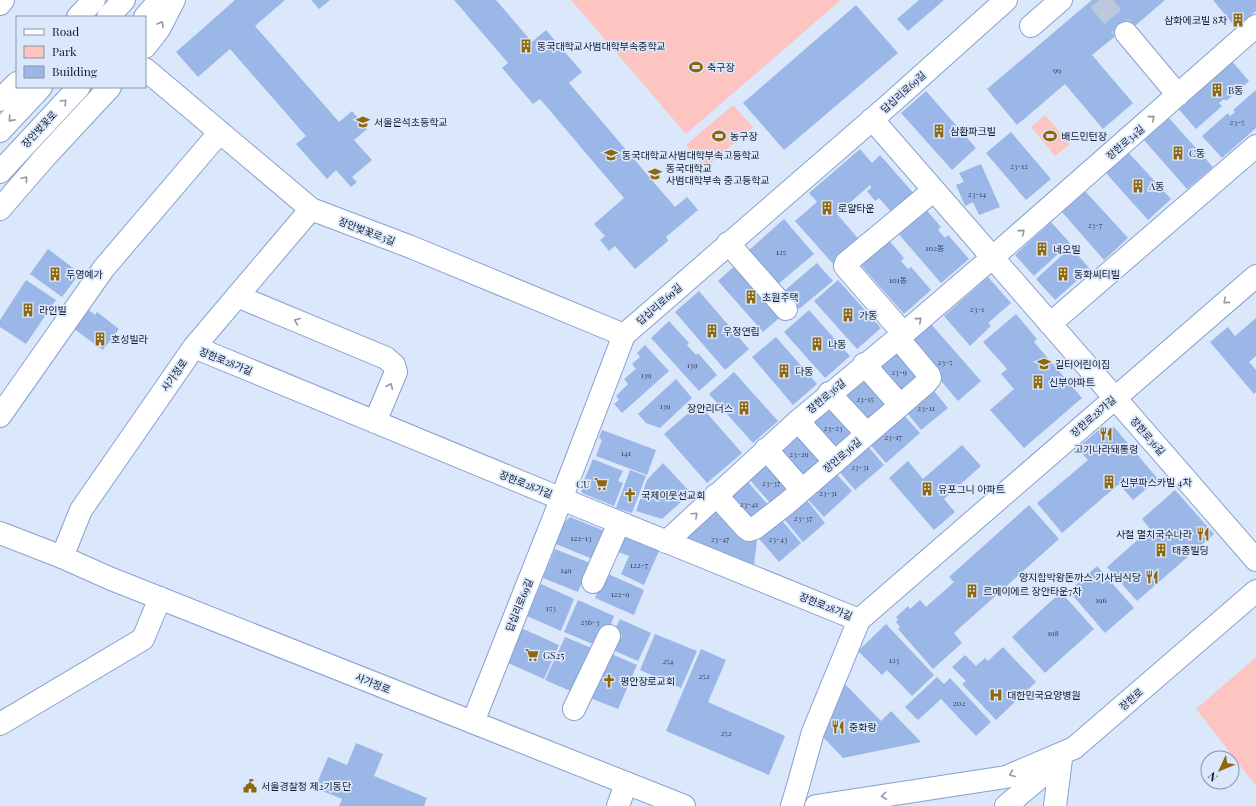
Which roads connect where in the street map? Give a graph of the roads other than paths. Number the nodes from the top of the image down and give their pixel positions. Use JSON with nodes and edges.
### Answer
{"nodes":[{"id":1,"x":4,"y":0,"type":"edge"},
{"id":2,"x":94,"y":0,"type":"edge"},
{"id":3,"x":124,"y":0,"type":"edge"},
{"id":4,"x":160,"y":0,"type":"edge"},
{"id":5,"x":174,"y":0,"type":"edge"},
{"id":6,"x":1006,"y":0,"type":"edge"},
{"id":7,"x":1060,"y":0,"type":"edge"},
{"id":8,"x":0,"y":4,"type":"edge"},
{"id":9,"x":79,"y":16,"type":"edge"},
{"id":10,"x":109,"y":16,"type":"edge"},
{"id":11,"x":146,"y":16,"type":"edge"},
{"id":12,"x":1031,"y":26,"type":"dead end"},
{"id":13,"x":1256,"y":26,"type":"edge"},
{"id":14,"x":1126,"y":33,"type":"tunnel mouth"},
{"id":15,"x":146,"y":46,"type":"edge"},
{"id":16,"x":146,"y":70,"type":"edge"},
{"id":17,"x":16,"y":83,"type":"edge"},
{"id":18,"x":40,"y":88,"type":"edge"},
{"id":19,"x":77,"y":88,"type":"edge"},
{"id":20,"x":109,"y":88,"type":"edge"},
{"id":21,"x":1178,"y":95,"type":"junction"},
{"id":22,"x":0,"y":100,"type":"edge"},
{"id":23,"x":872,"y":119,"type":"junction"},
{"id":24,"x":0,"y":131,"type":"edge"},
{"id":25,"x":220,"y":132,"type":"junction"},
{"id":26,"x":1256,"y":146,"type":"edge"},
{"id":27,"x":0,"y":172,"type":"edge"},
{"id":28,"x":934,"y":190,"type":"junction"},
{"id":29,"x":0,"y":209,"type":"edge"},
{"id":30,"x":311,"y":209,"type":"junction"},
{"id":31,"x":728,"y":243,"type":"junction"},
{"id":32,"x":993,"y":257,"type":"junction"},
{"id":33,"x":1256,"y":276,"type":"edge"},
{"id":34,"x":237,"y":296,"type":"junction"},
{"id":35,"x":786,"y":309,"type":"dead end"},
{"id":36,"x":1050,"y":324,"type":"junction"},
{"id":37,"x":624,"y":335,"type":"junction"},
{"id":38,"x":900,"y":336,"type":"junction"},
{"id":39,"x":194,"y":347,"type":"junction"},
{"id":40,"x":864,"y":364,"type":"junction"},
{"id":41,"x":829,"y":393,"type":"junction"},
{"id":42,"x":1114,"y":398,"type":"junction"},
{"id":43,"x":900,"y":406,"type":"junction"},
{"id":44,"x":0,"y":416,"type":"edge"},
{"id":45,"x":798,"y":420,"type":"junction"},
{"id":46,"x":375,"y":422,"type":"junction"},
{"id":47,"x":867,"y":434,"type":"junction"},
{"id":48,"x":766,"y":449,"type":"junction"},
{"id":49,"x":835,"y":462,"type":"junction"},
{"id":50,"x":802,"y":490,"type":"junction"},
{"id":51,"x":716,"y":495,"type":"junction"},
{"id":52,"x":561,"y":499,"type":"junction"},
{"id":53,"x":619,"y":523,"type":"junction"},
{"id":54,"x":0,"y":533,"type":"edge"},
{"id":55,"x":666,"y":542,"type":"junction"},
{"id":56,"x":62,"y":557,"type":"junction"},
{"id":57,"x":1256,"y":560,"type":"edge"},
{"id":58,"x":593,"y":582,"type":"dead end"},
{"id":59,"x":1256,"y":591,"type":"edge"},
{"id":60,"x":160,"y":598,"type":"junction"},
{"id":61,"x":859,"y":620,"type":"junction"},
{"id":62,"x":609,"y":636,"type":"dead end"},
{"id":63,"x":574,"y":709,"type":"dead end"},
{"id":64,"x":473,"y":722,"type":"junction"},
{"id":65,"x":0,"y":724,"type":"edge"},
{"id":66,"x":1067,"y":754,"type":"junction"},
{"id":67,"x":626,"y":783,"type":"junction"},
{"id":68,"x":618,"y":806,"type":"edge"},
{"id":69,"x":684,"y":806,"type":"edge"},
{"id":70,"x":792,"y":806,"type":"edge"},
{"id":71,"x":816,"y":806,"type":"edge"},
{"id":72,"x":1006,"y":806,"type":"edge"},
{"id":73,"x":1055,"y":806,"type":"edge"}],
"edges":[{"from":1,"to":8,"type":"main road"},
{"from":2,"to":9,"type":"main road"},
{"from":3,"to":10,"type":"main road"},
{"from":4,"to":11,"type":"main road"},
{"from":15,"to":5,"type":"main road","one_way":true},
{"from":6,"to":23,"type":"main road","name":"답십리로69길"},
{"from":7,"to":12,"type":"main road"},
{"from":13,"to":21,"type":"main road","name":"장한로34길"},
{"from":14,"to":21,"type":"main road"},
{"from":16,"to":25,"type":"main road","name":"장안벚꽃로3길"},
{"from":17,"to":22,"type":"main road"},
{"from":18,"to":24,"type":"main road","one_way":true},
{"from":27,"to":19,"type":"main road","name":"장안벚꽃로","one_way":true},
{"from":29,"to":20,"type":"main road","one_way":true},
{"from":32,"to":21,"type":"main road","name":"장한로34길","one_way":true},
{"from":23,"to":28,"type":"main road","name":"장한로36길"},
{"from":23,"to":31,"type":"main road","name":"답십리로69길"},
{"from":25,"to":30,"type":"main road","name":"장안벚꽃로3길"},
{"from":25,"to":44,"type":"main road"},
{"from":26,"to":36,"type":"main road"},
{"from":28,"to":32,"type":"main road","name":"장한로36길"},
{"from":28,"to":38,"type":"main road"},
{"from":30,"to":34,"type":"main road","name":"사가정로"},
{"from":30,"to":37,"type":"main road","name":"장안벚꽃로3길"},
{"from":31,"to":35,"type":"main road"},
{"from":31,"to":37,"type":"main road","name":"답십리로69길"},
{"from":32,"to":36,"type":"main road","name":"장한로36길"},
{"from":38,"to":32,"type":"main road","name":"장한로36길","one_way":true},
{"from":33,"to":42,"type":"main road","name":"장한로28가길","one_way":true},
{"from":34,"to":39,"type":"main road","name":"사가정로"},
{"from":46,"to":34,"type":"main road","one_way":true},
{"from":36,"to":42,"type":"main road","name":"장한로36길"},
{"from":37,"to":52,"type":"main road","name":"답십리로69길"},
{"from":38,"to":40,"type":"main road","name":"장한로36길"},
{"from":38,"to":43,"type":"main road","name":"장안로36길"},
{"from":39,"to":46,"type":"main road","name":"장한로28가길"},
{"from":39,"to":56,"type":"main road","name":"사가정로"},
{"from":40,"to":41,"type":"main road","name":"장한로36길"},
{"from":40,"to":43,"type":"main road"},
{"from":41,"to":45,"type":"main road","name":"장한로36길"},
{"from":41,"to":47,"type":"main road"},
{"from":42,"to":57,"type":"main road","name":"장한로36길"},
{"from":42,"to":61,"type":"main road","name":"장한로28가길"},
{"from":43,"to":47,"type":"main road","name":"장안로36길"},
{"from":45,"to":48,"type":"main road","name":"장한로36길"},
{"from":45,"to":49,"type":"main road"},
{"from":46,"to":52,"type":"main road","name":"장한로28가길"},
{"from":47,"to":49,"type":"main road","name":"장안로36길"},
{"from":48,"to":50,"type":"main road"},
{"from":48,"to":51,"type":"main road","name":"장한로36길"},
{"from":49,"to":50,"type":"main road","name":"장안로36길"},
{"from":50,"to":51,"type":"main road","name":"장안로36길"},
{"from":55,"to":51,"type":"main road","name":"장한로36길","one_way":true},
{"from":52,"to":53,"type":"main road","name":"장한로28가길"},
{"from":52,"to":64,"type":"main road","name":"답십리로69길"},
{"from":53,"to":55,"type":"main road","name":"장한로28가길"},
{"from":53,"to":58,"type":"main road"},
{"from":54,"to":56,"type":"main road","name":"사가정로"},
{"from":55,"to":61,"type":"main road","name":"장한로28가길"},
{"from":56,"to":60,"type":"main road","name":"사가정로"},
{"from":59,"to":66,"type":"main road","name":"장한로"},
{"from":60,"to":64,"type":"main road","name":"사가정로"},
{"from":60,"to":65,"type":"main road"},
{"from":61,"to":70,"type":"main road","name":"장한로28가길"},
{"from":62,"to":63,"type":"main road"},
{"from":64,"to":67,"type":"main road","name":"사가정로"},
{"from":66,"to":71,"type":"main road","one_way":true},
{"from":66,"to":72,"type":"main road","name":"장한로"},
{"from":66,"to":73,"type":"main road"},
{"from":67,"to":68,"type":"main road"},
{"from":67,"to":69,"type":"main road","name":"사가정로"}]}
